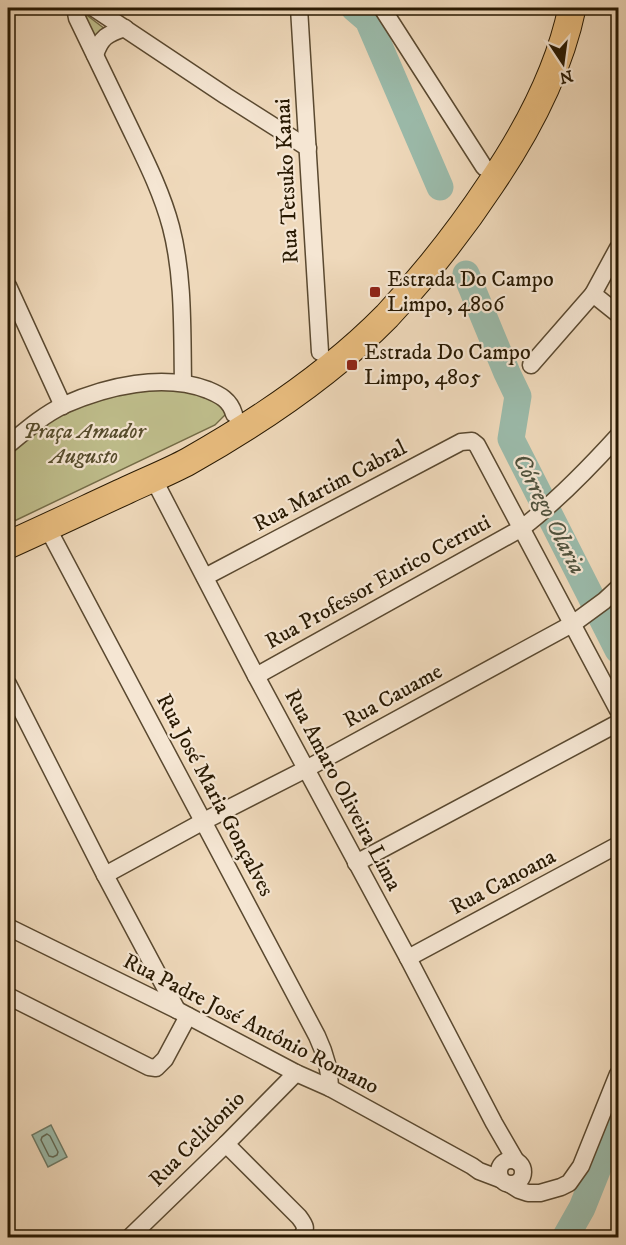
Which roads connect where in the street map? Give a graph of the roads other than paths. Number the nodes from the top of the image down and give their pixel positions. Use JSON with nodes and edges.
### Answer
{"nodes":[{"id":1,"x":75,"y":8,"type":"edge"},
{"id":2,"x":94,"y":8,"type":"edge"},
{"id":3,"x":299,"y":8,"type":"edge"},
{"id":4,"x":382,"y":8,"type":"edge"},
{"id":5,"x":553,"y":8,"type":"edge"},
{"id":6,"x":572,"y":8,"type":"edge"},
{"id":7,"x":125,"y":28,"type":"junction"},
{"id":8,"x":95,"y":55,"type":"junction"},
{"id":9,"x":309,"y":148,"type":"junction"},
{"id":10,"x":484,"y":167,"type":"junction"},
{"id":11,"x":618,"y":248,"type":"edge"},
{"id":12,"x":8,"y":286,"type":"edge"},
{"id":13,"x":593,"y":294,"type":"junction"},
{"id":14,"x":618,"y":314,"type":"edge"},
{"id":15,"x":320,"y":352,"type":"junction"},
{"id":16,"x":531,"y":365,"type":"dead end"},
{"id":17,"x":183,"y":383,"type":"junction"},
{"id":18,"x":63,"y":406,"type":"junction"},
{"id":19,"x":234,"y":414,"type":"junction"},
{"id":20,"x":618,"y":436,"type":"edge"},
{"id":21,"x":8,"y":445,"type":"edge"},
{"id":22,"x":188,"y":461,"type":"junction"},
{"id":23,"x":153,"y":478,"type":"junction"},
{"id":24,"x":527,"y":524,"type":"junction"},
{"id":25,"x":8,"y":527,"type":"edge"},
{"id":26,"x":47,"y":527,"type":"junction"},
{"id":27,"x":8,"y":545,"type":"edge"},
{"id":28,"x":205,"y":578,"type":"junction"},
{"id":29,"x":618,"y":588,"type":"edge"},
{"id":30,"x":579,"y":619,"type":"junction"},
{"id":31,"x":256,"y":676,"type":"junction"},
{"id":32,"x":8,"y":684,"type":"edge"},
{"id":33,"x":618,"y":710,"type":"edge"},
{"id":34,"x":618,"y":723,"type":"edge"},
{"id":35,"x":306,"y":769,"type":"junction"},
{"id":36,"x":204,"y":821,"type":"junction"},
{"id":37,"x":618,"y":845,"type":"edge"},
{"id":38,"x":357,"y":863,"type":"junction"},
{"id":39,"x":105,"y":875,"type":"junction"},
{"id":40,"x":9,"y":925,"type":"edge"},
{"id":41,"x":408,"y":957,"type":"junction"},
{"id":42,"x":8,"y":996,"type":"edge"},
{"id":43,"x":183,"y":1013,"type":"junction"},
{"id":44,"x":296,"y":1073,"type":"junction"},
{"id":45,"x":618,"y":1074,"type":"edge"},
{"id":46,"x":330,"y":1088,"type":"junction"},
{"id":47,"x":226,"y":1144,"type":"junction"},
{"id":48,"x":509,"y":1172,"type":"junction"},
{"id":49,"x":300,"y":1237,"type":"edge"},
{"id":50,"x":129,"y":1238,"type":"edge"}],
"edges":[{"from":1,"to":8,"type":"street"},
{"from":2,"to":7,"type":"street"},
{"from":3,"to":9,"type":"street","name":"Rua Tetsuko Kanai"},
{"from":4,"to":10,"type":"street"},
{"from":5,"to":10,"type":"main road"},
{"from":6,"to":22,"type":"main road"},
{"from":7,"to":8,"type":"street"},
{"from":7,"to":9,"type":"street"},
{"from":8,"to":17,"type":"street"},
{"from":9,"to":15,"type":"street","name":"Rua Tetsuko Kanai"},
{"from":10,"to":15,"type":"main road"},
{"from":11,"to":13,"type":"street"},
{"from":12,"to":18,"type":"street"},
{"from":13,"to":14,"type":"street"},
{"from":13,"to":16,"type":"street"},
{"from":15,"to":19,"type":"main road"},
{"from":17,"to":18,"type":"street"},
{"from":17,"to":19,"type":"street"},
{"from":18,"to":21,"type":"street"},
{"from":19,"to":22,"type":"main road"},
{"from":19,"to":25,"type":"main road"},
{"from":20,"to":24,"type":"street","name":"Rua Professor Eurico Cerruti"},
{"from":22,"to":23,"type":"main road"},
{"from":23,"to":26,"type":"main road"},
{"from":23,"to":28,"type":"street","name":"Rua Amaro Oliveira Lima"},
{"from":24,"to":28,"type":"street","name":"Rua Martim Cabral"},
{"from":24,"to":30,"type":"street"},
{"from":24,"to":31,"type":"street","name":"Rua Professor Eurico Cerruti"},
{"from":26,"to":27,"type":"main road"},
{"from":26,"to":36,"type":"street","name":"Rua José Maria Gonçalves"},
{"from":28,"to":31,"type":"street","name":"Rua Amaro Oliveira Lima"},
{"from":29,"to":30,"type":"street","name":"Rua Cauame"},
{"from":30,"to":33,"type":"street"},
{"from":30,"to":35,"type":"street","name":"Rua Cauame"},
{"from":31,"to":35,"type":"street","name":"Rua Amaro Oliveira Lima"},
{"from":32,"to":39,"type":"street"},
{"from":34,"to":38,"type":"street"},
{"from":35,"to":36,"type":"street","name":"Rua Cauame"},
{"from":35,"to":38,"type":"street","name":"Rua Amaro Oliveira Lima"},
{"from":36,"to":39,"type":"street","name":"Rua Cauame"},
{"from":36,"to":46,"type":"street","name":"Rua José Maria Gonçalves"},
{"from":37,"to":41,"type":"street","name":"Rua Canoana"},
{"from":38,"to":41,"type":"street","name":"Rua Amaro Oliveira Lima"},
{"from":39,"to":43,"type":"street"},
{"from":40,"to":43,"type":"street","name":"Rua Padre José Antônio Romano"},
{"from":41,"to":48,"type":"street","name":"Rua Amaro Oliveira Lima"},
{"from":42,"to":43,"type":"street"},
{"from":43,"to":44,"type":"street","name":"Rua Padre José Antônio Romano"},
{"from":44,"to":46,"type":"street","name":"Rua Padre José Antônio Romano"},
{"from":44,"to":47,"type":"street","name":"Rua Celidonio"},
{"from":45,"to":48,"type":"street"},
{"from":46,"to":48,"type":"street","name":"Rua Padre José Antônio Romano"},
{"from":47,"to":49,"type":"street"},
{"from":47,"to":50,"type":"street","name":"Rua Celidonio"}]}
